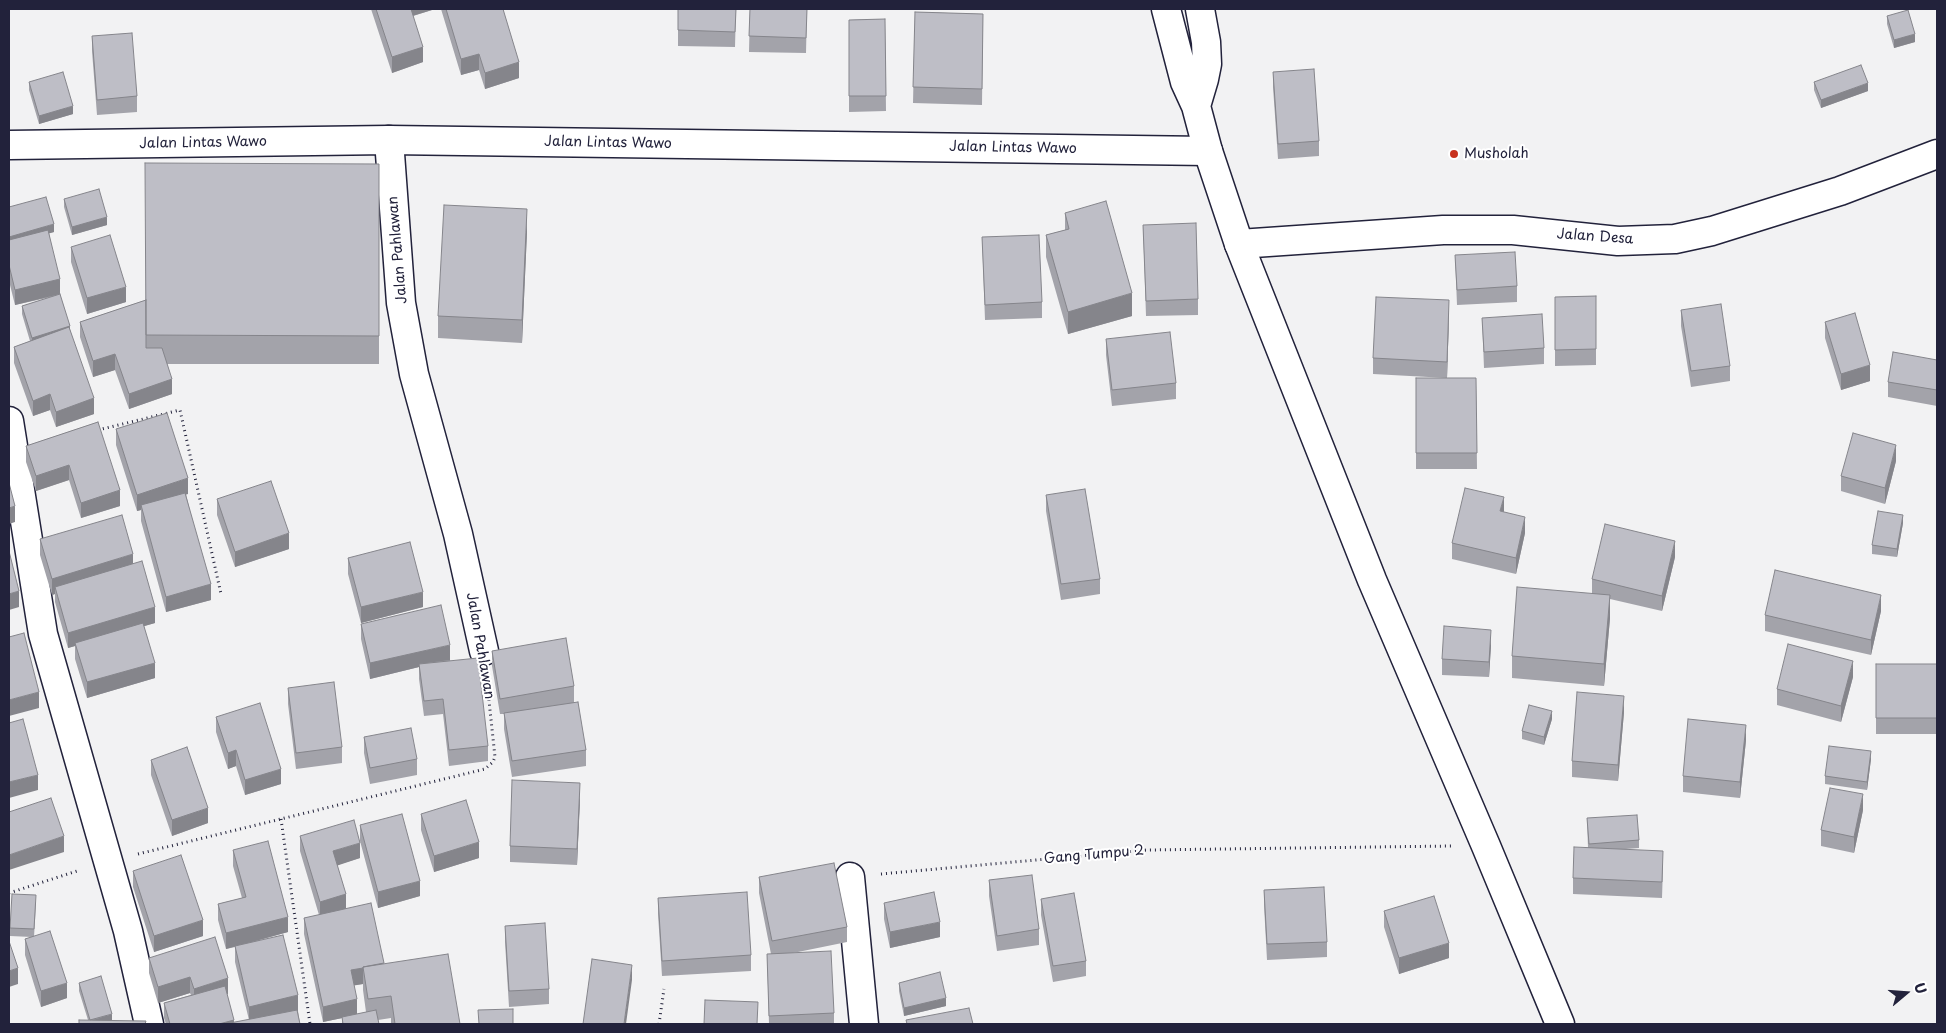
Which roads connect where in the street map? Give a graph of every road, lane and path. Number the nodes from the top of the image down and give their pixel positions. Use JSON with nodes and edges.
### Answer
{"nodes":[{"id":1,"x":1166,"y":9,"type":"edge"},
{"id":2,"x":1200,"y":9,"type":"edge"},
{"id":3,"x":1196,"y":106,"type":"junction"},
{"id":4,"x":388,"y":140,"type":"junction"},
{"id":5,"x":9,"y":145,"type":"edge"},
{"id":6,"x":1208,"y":150,"type":"junction"},
{"id":7,"x":1937,"y":154,"type":"edge"},
{"id":8,"x":1239,"y":244,"type":"junction"},
{"id":9,"x":9,"y":422,"type":"edge"},
{"id":10,"x":96,"y":431,"type":"edge"},
{"id":11,"x":221,"y":594,"type":"dead end"},
{"id":12,"x":484,"y":651,"type":"joint"},
{"id":13,"x":280,"y":819,"type":"junction"},
{"id":14,"x":1486,"y":846,"type":"junction"},
{"id":15,"x":109,"y":862,"type":"junction"},
{"id":16,"x":850,"y":877,"type":"joint"},
{"id":17,"x":9,"y":893,"type":"edge"},
{"id":18,"x":664,"y":989,"type":"dead end"},
{"id":19,"x":148,"y":1024,"type":"edge"},
{"id":20,"x":310,"y":1024,"type":"edge"},
{"id":21,"x":659,"y":1024,"type":"edge"},
{"id":22,"x":864,"y":1024,"type":"edge"},
{"id":23,"x":1560,"y":1024,"type":"edge"}],
"edges":[{"from":1,"to":3,"type":"main road"},
{"from":2,"to":3,"type":"main road"},
{"from":3,"to":6,"type":"main road"},
{"from":4,"to":5,"type":"main road","name":"Jalan Lintas Wawo"},
{"from":4,"to":6,"type":"main road","name":"Jalan Lintas Wawo"},
{"from":4,"to":12,"type":"main road","name":"Jalan Pahlawan"},
{"from":6,"to":8,"type":"main road"},
{"from":7,"to":8,"type":"main road","name":"Jalan Desa"},
{"from":8,"to":14,"type":"main road"},
{"from":9,"to":15,"type":"main road"},
{"from":10,"to":11,"type":"path"},
{"from":12,"to":13,"type":"path","name":"Jalan Pahlawan"},
{"from":13,"to":15,"type":"path","name":"Jalan Pahlawan"},
{"from":13,"to":20,"type":"path"},
{"from":14,"to":16,"type":"path","name":"Gang Tumpu 2"},
{"from":14,"to":23,"type":"main road"},
{"from":15,"to":17,"type":"path","name":"Jalan Pahlawan"},
{"from":15,"to":19,"type":"main road"},
{"from":16,"to":22,"type":"main road"},
{"from":18,"to":21,"type":"path"}]}
